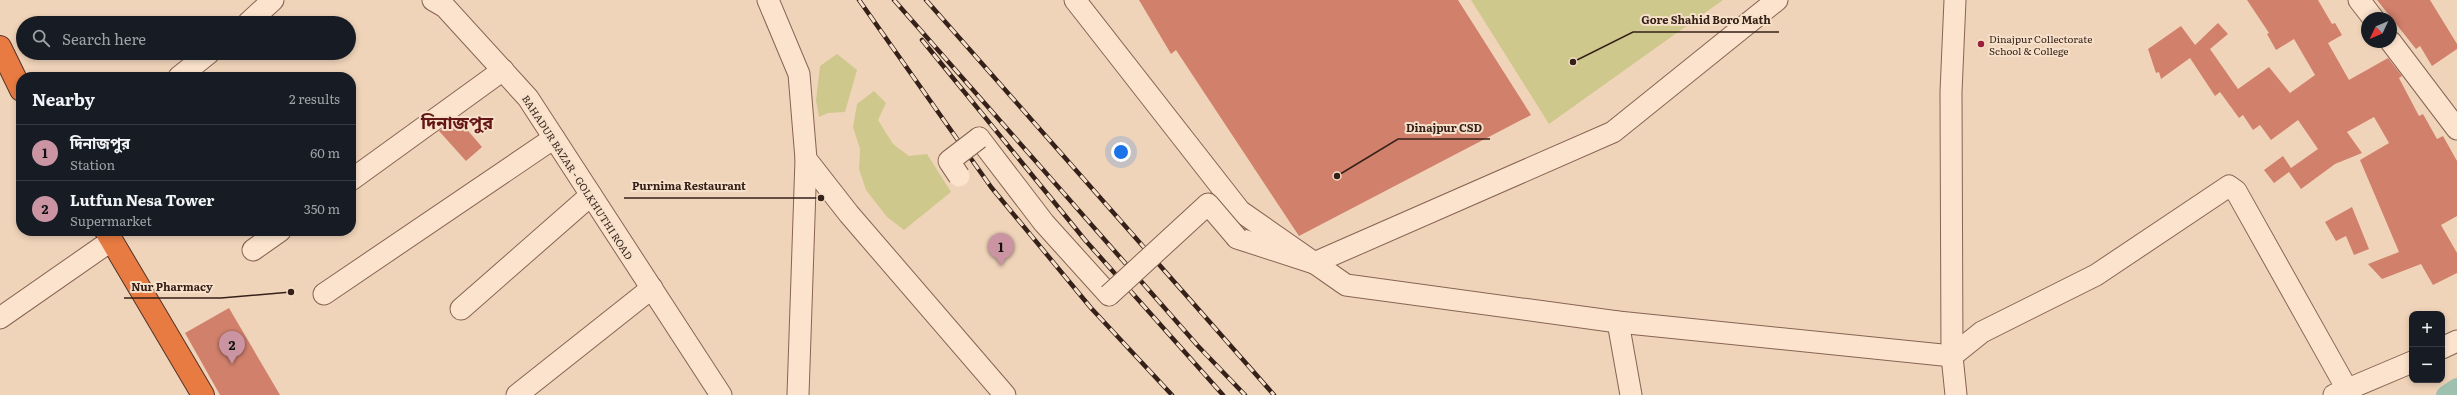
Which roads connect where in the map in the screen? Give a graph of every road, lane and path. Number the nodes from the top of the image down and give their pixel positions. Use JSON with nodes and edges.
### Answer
{"nodes":[{"id":1,"x":273,"y":0,"type":"edge"},
{"id":2,"x":433,"y":0,"type":"edge"},
{"id":3,"x":768,"y":0,"type":"edge"},
{"id":4,"x":1075,"y":0,"type":"edge"},
{"id":5,"x":1777,"y":0,"type":"edge"},
{"id":6,"x":1955,"y":0,"type":"edge"},
{"id":7,"x":2360,"y":0,"type":"edge"},
{"id":8,"x":2369,"y":12,"type":"edge"},
{"id":9,"x":256,"y":16,"type":"edge"},
{"id":10,"x":0,"y":47,"type":"edge"},
{"id":11,"x":2396,"y":48,"type":"edge"},
{"id":12,"x":200,"y":60,"type":"edge"},
{"id":13,"x":503,"y":70,"type":"junction"},
{"id":14,"x":184,"y":72,"type":"edge"},
{"id":15,"x":16,"y":80,"type":"edge"},
{"id":16,"x":2457,"y":129,"type":"edge"},
{"id":17,"x":554,"y":138,"type":"junction"},
{"id":18,"x":806,"y":158,"type":"junction"},
{"id":19,"x":356,"y":176,"type":"edge"},
{"id":20,"x":959,"y":176,"type":"dead end"},
{"id":21,"x":591,"y":195,"type":"junction"},
{"id":22,"x":109,"y":236,"type":"edge"},
{"id":23,"x":273,"y":236,"type":"edge"},
{"id":24,"x":253,"y":250,"type":"dead end"},
{"id":25,"x":1314,"y":263,"type":"junction"},
{"id":26,"x":652,"y":288,"type":"junction"},
{"id":27,"x":324,"y":294,"type":"dead end"},
{"id":28,"x":461,"y":309,"type":"dead end"},
{"id":29,"x":0,"y":318,"type":"edge"},
{"id":30,"x":1618,"y":322,"type":"junction"},
{"id":31,"x":2457,"y":341,"type":"edge"},
{"id":32,"x":2444,"y":347,"type":"edge"},
{"id":33,"x":1952,"y":356,"type":"junction"},
{"id":34,"x":2409,"y":363,"type":"edge"},
{"id":35,"x":2340,"y":392,"type":"edge"},
{"id":36,"x":203,"y":395,"type":"edge"},
{"id":37,"x":517,"y":395,"type":"edge"},
{"id":38,"x":721,"y":395,"type":"edge"},
{"id":39,"x":798,"y":395,"type":"edge"},
{"id":40,"x":1005,"y":395,"type":"edge"},
{"id":41,"x":1631,"y":395,"type":"edge"},
{"id":42,"x":1956,"y":395,"type":"edge"}],
"edges":[{"from":1,"to":9,"type":"street"},
{"from":2,"to":13,"type":"street","name":"BAHADUR BAZAR - GOLKHUTHI ROAD"},
{"from":3,"to":18,"type":"street"},
{"from":4,"to":25,"type":"street"},
{"from":5,"to":25,"type":"street"},
{"from":6,"to":33,"type":"street"},
{"from":7,"to":8,"type":"street"},
{"from":10,"to":15,"type":"highway"},
{"from":11,"to":16,"type":"street"},
{"from":12,"to":14,"type":"street"},
{"from":13,"to":17,"type":"street","name":"BAHADUR BAZAR - GOLKHUTHI ROAD"},
{"from":13,"to":19,"type":"street"},
{"from":17,"to":21,"type":"street","name":"BAHADUR BAZAR - GOLKHUTHI ROAD"},
{"from":17,"to":27,"type":"street"},
{"from":18,"to":39,"type":"street"},
{"from":18,"to":40,"type":"street"},
{"from":20,"to":25,"type":"street","bridge":true},
{"from":21,"to":26,"type":"street","name":"BAHADUR BAZAR - GOLKHUTHI ROAD"},
{"from":21,"to":28,"type":"street"},
{"from":22,"to":29,"type":"street"},
{"from":22,"to":36,"type":"highway"},
{"from":23,"to":24,"type":"street"},
{"from":25,"to":30,"type":"street"},
{"from":26,"to":37,"type":"street"},
{"from":26,"to":38,"type":"street","name":"BAHADUR BAZAR - GOLKHUTHI ROAD"},
{"from":30,"to":33,"type":"street"},
{"from":30,"to":41,"type":"street"},
{"from":31,"to":32,"type":"street"},
{"from":33,"to":35,"type":"street"},
{"from":33,"to":42,"type":"street"},
{"from":34,"to":35,"type":"street"}]}
